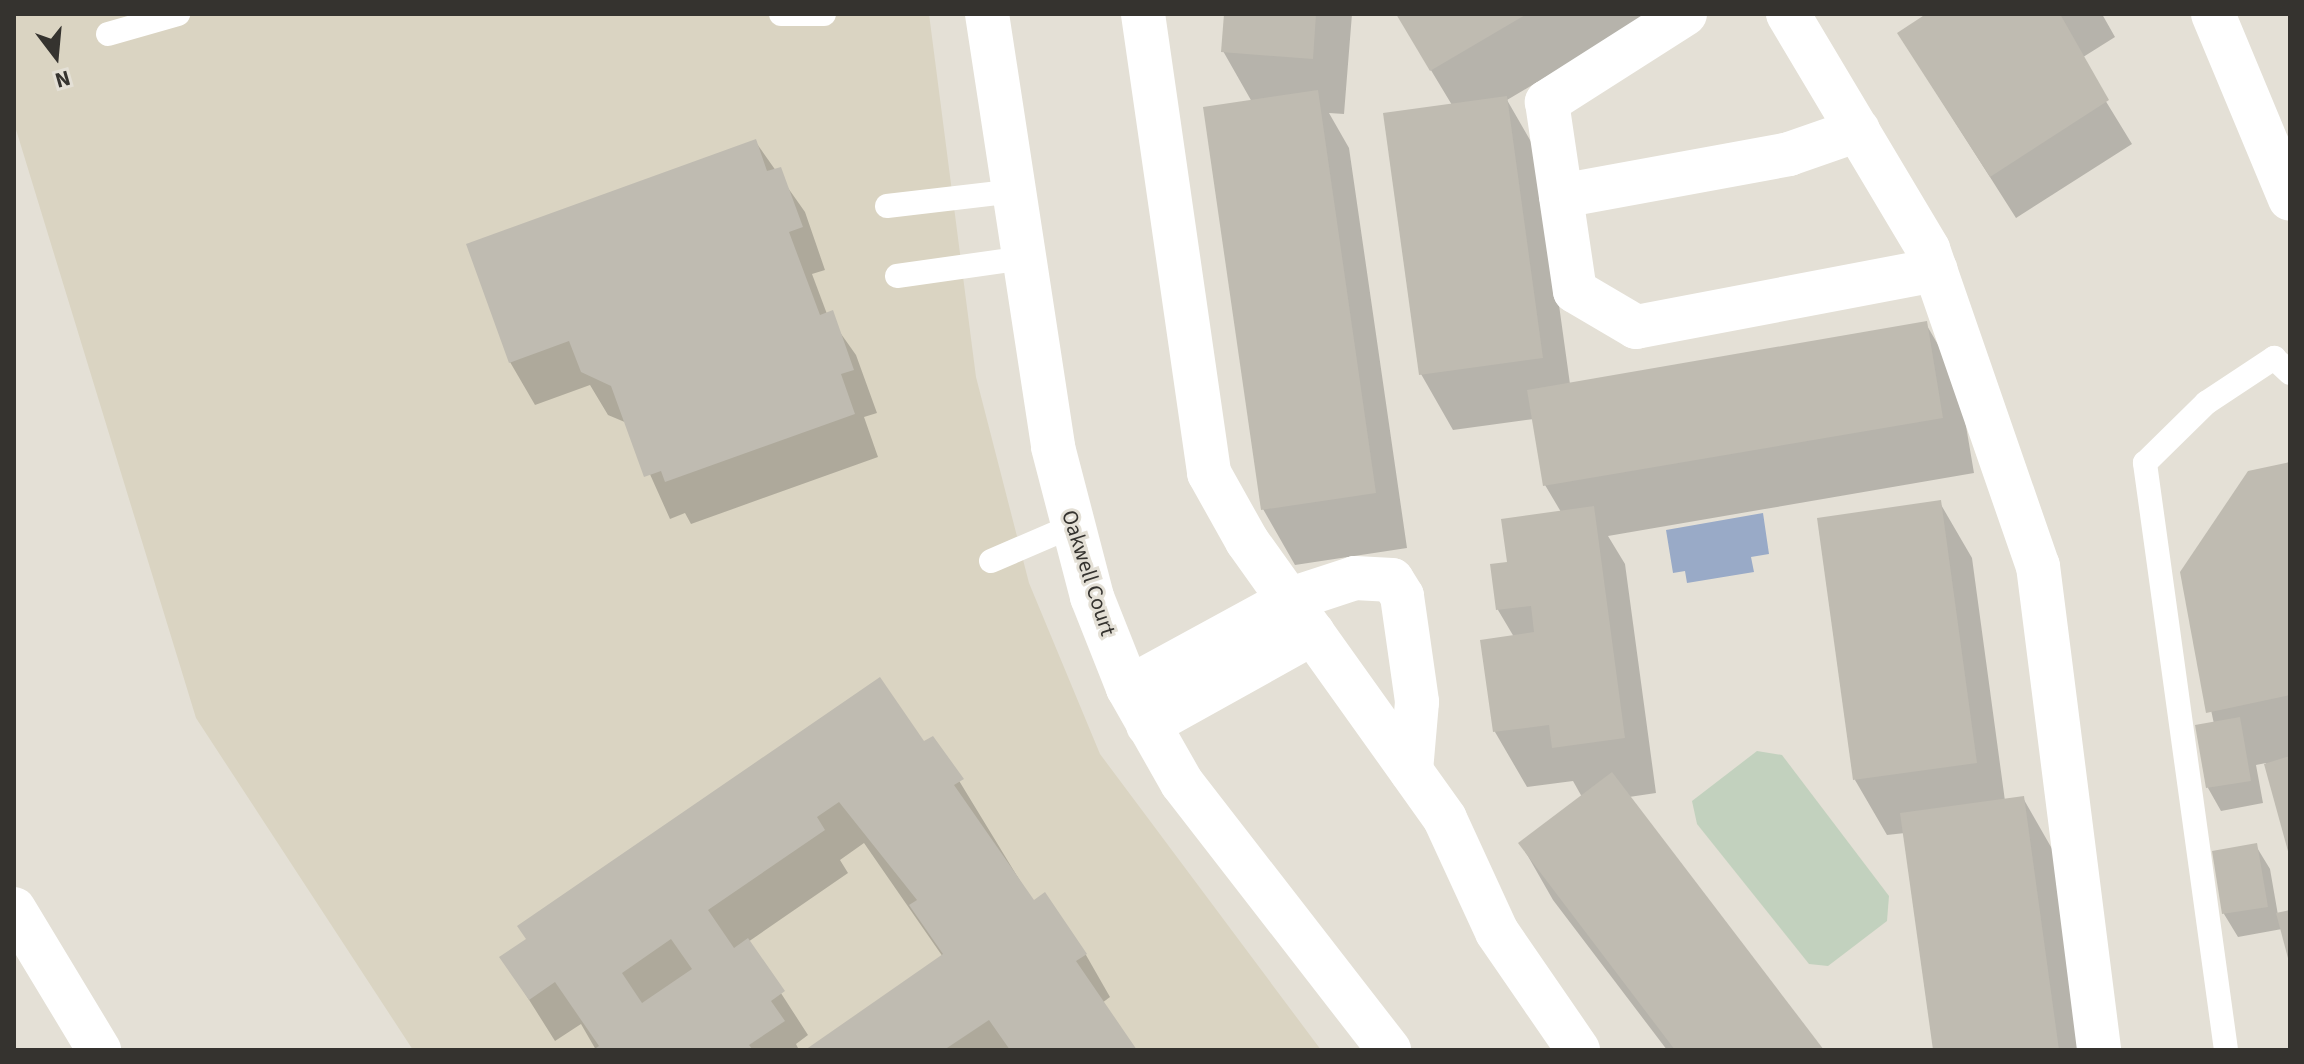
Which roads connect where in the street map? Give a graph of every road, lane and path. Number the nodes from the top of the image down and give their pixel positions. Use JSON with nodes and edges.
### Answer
{"nodes":[{"id":1,"x":178,"y":14,"type":"edge"},
{"id":2,"x":781,"y":14,"type":"edge"},
{"id":3,"x":824,"y":14,"type":"edge"},
{"id":4,"x":987,"y":14,"type":"edge"},
{"id":5,"x":1143,"y":14,"type":"edge"},
{"id":6,"x":1685,"y":14,"type":"edge"},
{"id":7,"x":1788,"y":14,"type":"edge"},
{"id":8,"x":2213,"y":14,"type":"edge"},
{"id":9,"x":108,"y":34,"type":"dead end"},
{"id":10,"x":1858,"y":130,"type":"junction"},
{"id":11,"x":1014,"y":191,"type":"junction"},
{"id":12,"x":1561,"y":196,"type":"junction"},
{"id":13,"x":2290,"y":199,"type":"edge"},
{"id":14,"x":887,"y":206,"type":"dead end"},
{"id":15,"x":1024,"y":258,"type":"junction"},
{"id":16,"x":1936,"y":270,"type":"junction"},
{"id":17,"x":897,"y":276,"type":"dead end"},
{"id":18,"x":2285,"y":358,"type":"edge"},
{"id":19,"x":1070,"y":527,"type":"junction"},
{"id":20,"x":991,"y":561,"type":"dead end"},
{"id":21,"x":1302,"y":616,"type":"junction"},
{"id":22,"x":1138,"y":706,"type":"junction"},
{"id":23,"x":1411,"y":771,"type":"junction"},
{"id":24,"x":14,"y":909,"type":"edge"},
{"id":25,"x":99,"y":1050,"type":"edge"},
{"id":26,"x":1389,"y":1050,"type":"edge"},
{"id":27,"x":1578,"y":1050,"type":"edge"},
{"id":28,"x":2099,"y":1050,"type":"edge"},
{"id":29,"x":2226,"y":1050,"type":"edge"}],
"edges":[{"from":1,"to":9,"type":"lane"},
{"from":2,"to":3,"type":"lane"},
{"from":4,"to":11,"type":"street","name":"Oakwell Court"},
{"from":5,"to":21,"type":"street"},
{"from":6,"to":12,"type":"street"},
{"from":7,"to":10,"type":"street"},
{"from":8,"to":13,"type":"street"},
{"from":10,"to":12,"type":"street"},
{"from":10,"to":16,"type":"street"},
{"from":11,"to":14,"type":"lane"},
{"from":11,"to":15,"type":"street","name":"Oakwell Court"},
{"from":12,"to":16,"type":"street"},
{"from":15,"to":17,"type":"lane"},
{"from":15,"to":19,"type":"street","name":"Oakwell Court"},
{"from":16,"to":28,"type":"street"},
{"from":18,"to":29,"type":"lane"},
{"from":19,"to":20,"type":"lane"},
{"from":19,"to":22,"type":"street","name":"Oakwell Court"},
{"from":21,"to":22,"type":"street"},
{"from":21,"to":23,"type":"street"},
{"from":21,"to":23,"type":"street"},
{"from":22,"to":26,"type":"street","name":"Oakwell Court"},
{"from":23,"to":27,"type":"street"},
{"from":24,"to":25,"type":"street"}]}
